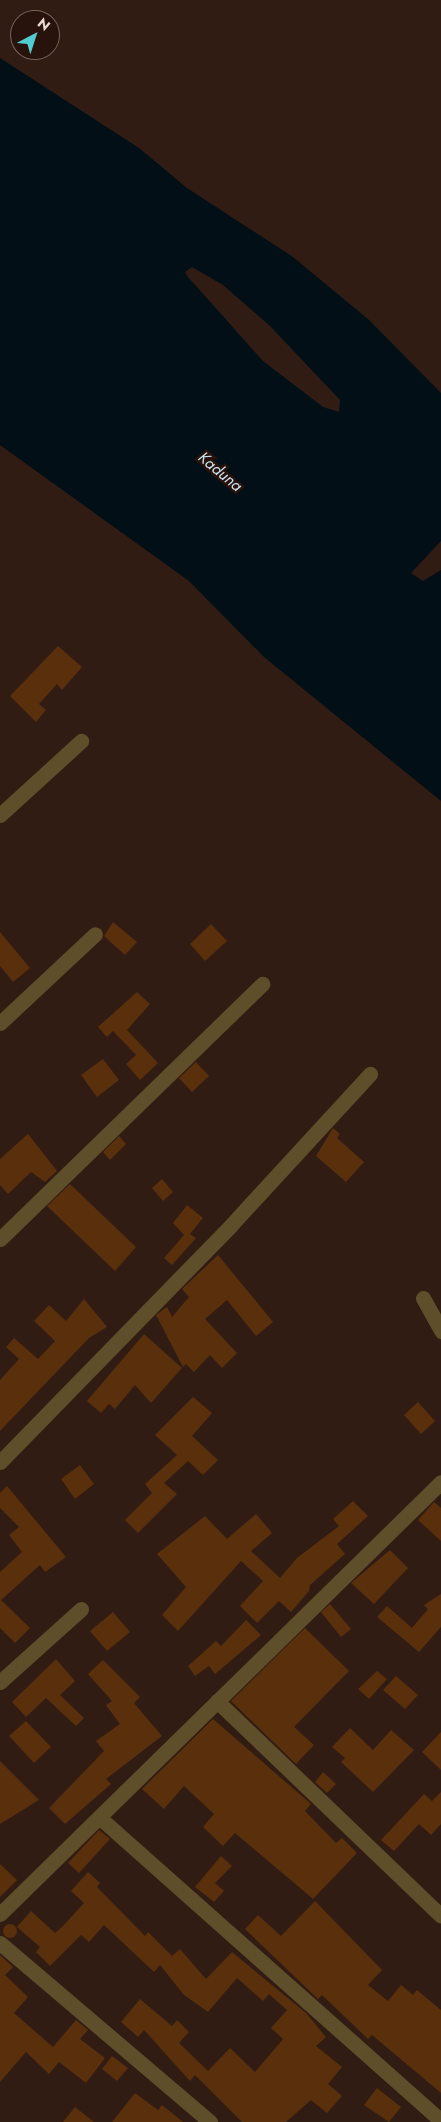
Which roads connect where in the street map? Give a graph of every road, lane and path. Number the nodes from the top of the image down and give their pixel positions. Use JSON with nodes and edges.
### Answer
{"nodes":[{"id":1,"x":81,"y":741,"type":"dead end"},
{"id":2,"x":0,"y":815,"type":"edge"},
{"id":3,"x":95,"y":934,"type":"dead end"},
{"id":4,"x":262,"y":984,"type":"dead end"},
{"id":5,"x":0,"y":1023,"type":"edge"},
{"id":6,"x":370,"y":1074,"type":"dead end"},
{"id":7,"x":0,"y":1239,"type":"edge"},
{"id":8,"x":423,"y":1298,"type":"dead end"},
{"id":9,"x":441,"y":1331,"type":"edge"},
{"id":10,"x":0,"y":1462,"type":"edge"},
{"id":11,"x":441,"y":1482,"type":"edge"},
{"id":12,"x":81,"y":1609,"type":"dead end"},
{"id":13,"x":0,"y":1682,"type":"edge"},
{"id":14,"x":217,"y":1701,"type":"junction"},
{"id":15,"x":99,"y":1817,"type":"junction"},
{"id":16,"x":0,"y":1914,"type":"edge"},
{"id":17,"x":441,"y":1916,"type":"edge"},
{"id":18,"x":0,"y":1943,"type":"edge"},
{"id":19,"x":441,"y":2121,"type":"edge"},
{"id":20,"x":210,"y":2122,"type":"edge"}],
"edges":[{"from":1,"to":2,"type":"street"},
{"from":3,"to":5,"type":"street"},
{"from":4,"to":7,"type":"street"},
{"from":6,"to":10,"type":"street"},
{"from":8,"to":9,"type":"street"},
{"from":11,"to":14,"type":"street"},
{"from":12,"to":13,"type":"street"},
{"from":14,"to":15,"type":"street"},
{"from":14,"to":17,"type":"street"},
{"from":15,"to":16,"type":"street"},
{"from":15,"to":19,"type":"street"},
{"from":18,"to":20,"type":"street"}]}
